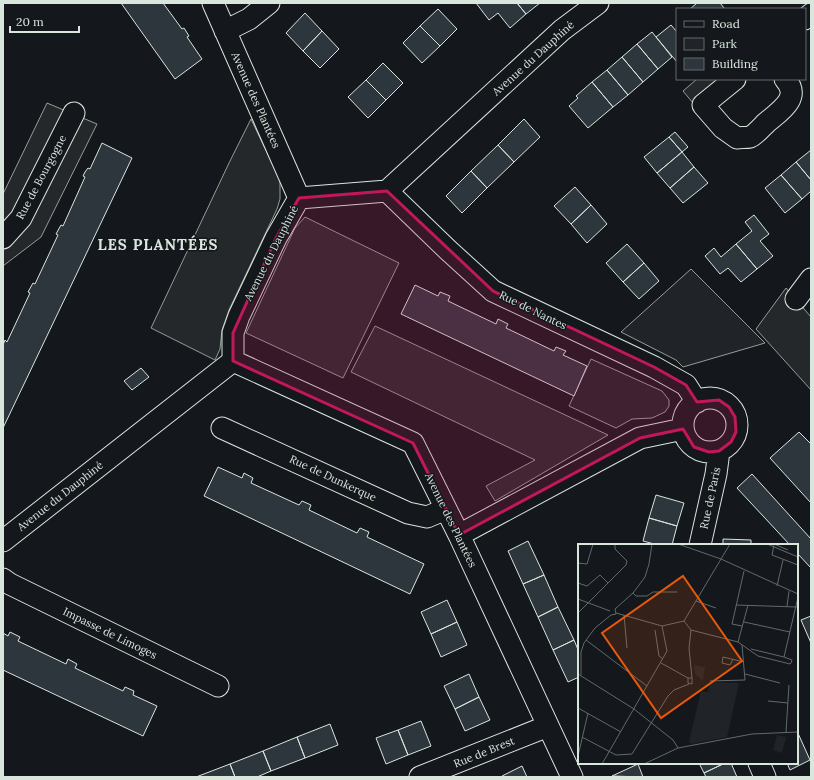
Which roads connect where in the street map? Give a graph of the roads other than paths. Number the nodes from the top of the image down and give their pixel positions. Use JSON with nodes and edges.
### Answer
{"nodes":[{"id":1,"x":213,"y":3,"type":"edge"},
{"id":2,"x":269,"y":3,"type":"edge"},
{"id":3,"x":598,"y":3,"type":"edge"},
{"id":4,"x":225,"y":31,"type":"junction"},
{"id":5,"x":734,"y":80,"type":"edge"},
{"id":6,"x":786,"y":80,"type":"edge"},
{"id":7,"x":74,"y":113,"type":"dead end"},
{"id":8,"x":387,"y":191,"type":"junction"},
{"id":9,"x":299,"y":198,"type":"junction"},
{"id":10,"x":3,"y":238,"type":"edge"},
{"id":11,"x":811,"y":279,"type":"edge"},
{"id":12,"x":796,"y":299,"type":"dead end"},
{"id":13,"x":233,"y":361,"type":"junction"},
{"id":14,"x":697,"y":402,"type":"junction"},
{"id":15,"x":222,"y":428,"type":"dead end"},
{"id":16,"x":683,"y":429,"type":"junction"},
{"id":17,"x":720,"y":451,"type":"junction"},
{"id":18,"x":446,"y":509,"type":"junction"},
{"id":19,"x":459,"y":535,"type":"junction"},
{"id":20,"x":3,"y":541,"type":"edge"},
{"id":21,"x":700,"y":544,"type":"edge"},
{"id":22,"x":3,"y":579,"type":"edge"},
{"id":23,"x":218,"y":686,"type":"dead end"},
{"id":24,"x":548,"y":726,"type":"junction"},
{"id":25,"x":760,"y":764,"type":"edge"},
{"id":26,"x":420,"y":777,"type":"edge"},
{"id":27,"x":572,"y":777,"type":"edge"},
{"id":28,"x":766,"y":777,"type":"edge"}],
"edges":[{"from":1,"to":4,"type":"street","name":"Avenue des Plantées"},
{"from":2,"to":4,"type":"street"},
{"from":3,"to":8,"type":"street","name":"Avenue du Dauphiné"},
{"from":4,"to":9,"type":"street","name":"Avenue des Plantées"},
{"from":5,"to":6,"type":"street"},
{"from":7,"to":10,"type":"street","name":"Rue de Bourgogne"},
{"from":8,"to":9,"type":"street","name":"Avenue du Dauphiné"},
{"from":8,"to":14,"type":"street","name":"Rue de Nantes"},
{"from":9,"to":13,"type":"street","name":"Avenue du Dauphiné"},
{"from":11,"to":12,"type":"street"},
{"from":13,"to":18,"type":"street","name":"Avenue des Plantées"},
{"from":13,"to":20,"type":"street","name":"Avenue du Dauphiné"},
{"from":14,"to":16,"type":"street"},
{"from":14,"to":17,"type":"street"},
{"from":15,"to":18,"type":"street","name":"Rue de Dunkerque"},
{"from":16,"to":17,"type":"street"},
{"from":16,"to":19,"type":"street"},
{"from":17,"to":21,"type":"street","name":"Rue de Paris"},
{"from":18,"to":19,"type":"street","name":"Avenue des Plantées"},
{"from":19,"to":24,"type":"street","name":"Avenue des Plantées"},
{"from":22,"to":23,"type":"street","name":"Impasse de Limoges"},
{"from":24,"to":26,"type":"street","name":"Rue de Brest"},
{"from":24,"to":27,"type":"street","name":"Avenue des Plantées"},
{"from":25,"to":28,"type":"street"}]}
